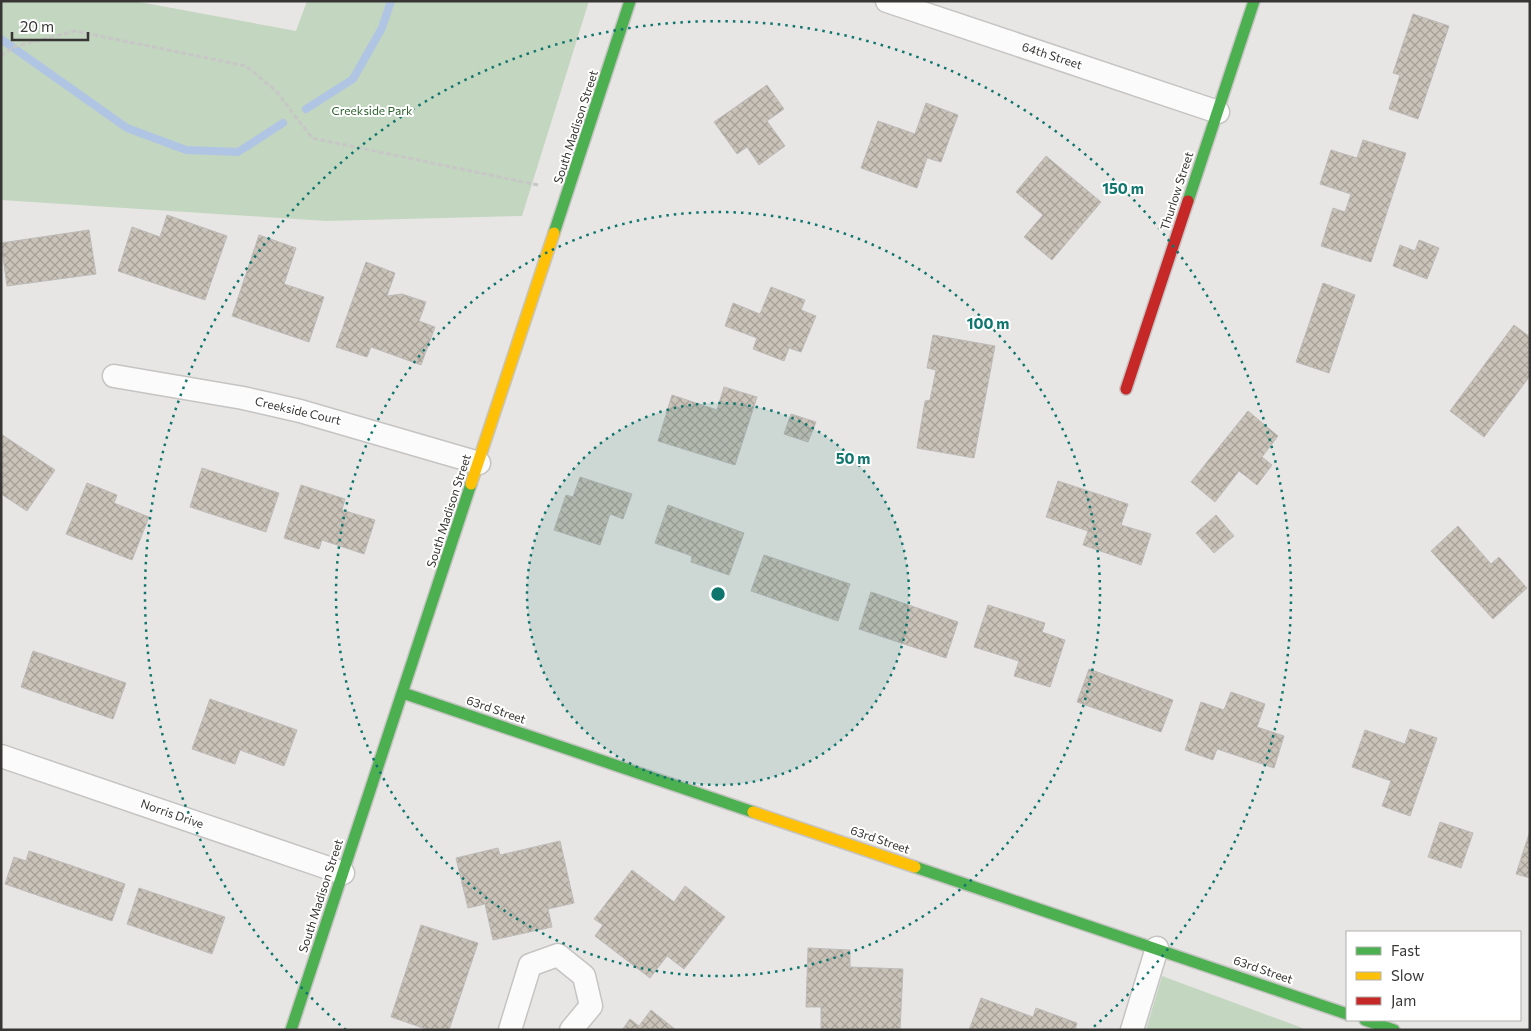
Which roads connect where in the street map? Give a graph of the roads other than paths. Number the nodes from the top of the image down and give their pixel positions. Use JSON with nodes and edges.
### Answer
{"nodes":[{"id":1,"x":630,"y":1,"type":"edge"},
{"id":2,"x":887,"y":1,"type":"edge"},
{"id":3,"x":1254,"y":1,"type":"edge"},
{"id":4,"x":1218,"y":112,"type":"junction"},
{"id":5,"x":114,"y":376,"type":"dead end"},
{"id":6,"x":1126,"y":389,"type":"dead end"},
{"id":7,"x":479,"y":463,"type":"junction"},
{"id":8,"x":403,"y":693,"type":"junction"},
{"id":9,"x":1,"y":756,"type":"edge"},
{"id":10,"x":343,"y":873,"type":"junction"},
{"id":11,"x":1157,"y":948,"type":"junction"},
{"id":12,"x":1346,"y":1014,"type":"edge"},
{"id":13,"x":1368,"y":1021,"type":"edge"},
{"id":14,"x":291,"y":1030,"type":"edge"},
{"id":15,"x":510,"y":1030,"type":"edge"},
{"id":16,"x":571,"y":1030,"type":"edge"},
{"id":17,"x":1132,"y":1030,"type":"edge"},
{"id":18,"x":1394,"y":1030,"type":"edge"}],
"edges":[{"from":1,"to":7,"type":"street","name":"South Madison Street"},
{"from":2,"to":4,"type":"street","name":"64th Street"},
{"from":3,"to":4,"type":"street","name":"Thurlow Street"},
{"from":4,"to":6,"type":"street","name":"Thurlow Street"},
{"from":5,"to":7,"type":"street","name":"Creekside Court"},
{"from":7,"to":8,"type":"street","name":"South Madison Street"},
{"from":8,"to":10,"type":"street","name":"South Madison Street"},
{"from":8,"to":11,"type":"street","name":"63rd Street"},
{"from":9,"to":10,"type":"street","name":"Norris Drive"},
{"from":10,"to":14,"type":"street","name":"South Madison Street"},
{"from":11,"to":12,"type":"street","name":"63rd Street"},
{"from":11,"to":17,"type":"street"},
{"from":13,"to":18,"type":"street"},
{"from":15,"to":16,"type":"street"}]}
